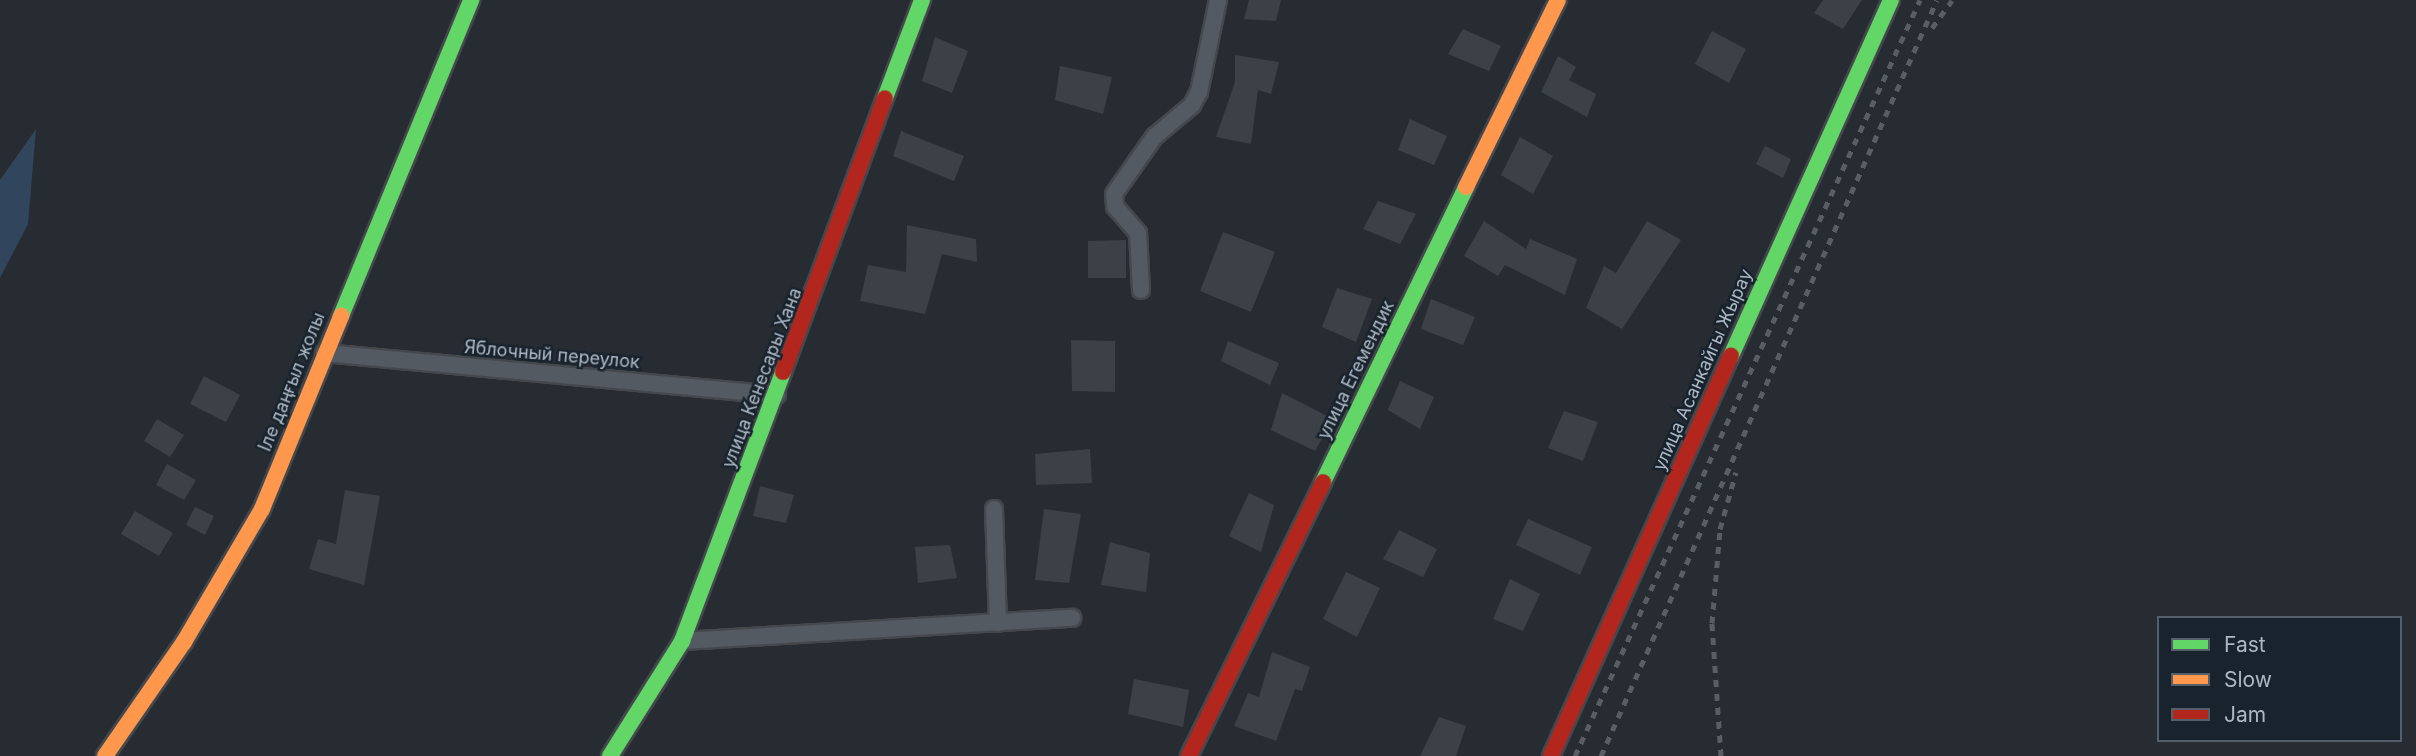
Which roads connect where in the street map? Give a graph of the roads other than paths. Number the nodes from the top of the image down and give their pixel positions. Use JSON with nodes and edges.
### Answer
{"nodes":[{"id":1,"x":471,"y":0,"type":"edge"},
{"id":2,"x":922,"y":0,"type":"edge"},
{"id":3,"x":1218,"y":0,"type":"edge"},
{"id":4,"x":1558,"y":0,"type":"edge"},
{"id":5,"x":1883,"y":3,"type":"edge"},
{"id":6,"x":1141,"y":290,"type":"dead end"},
{"id":7,"x":324,"y":353,"type":"junction"},
{"id":8,"x":777,"y":395,"type":"junction"},
{"id":9,"x":994,"y":509,"type":"dead end"},
{"id":10,"x":1072,"y":618,"type":"dead end"},
{"id":11,"x":998,"y":623,"type":"junction"},
{"id":12,"x":682,"y":641,"type":"junction"},
{"id":13,"x":105,"y":756,"type":"edge"},
{"id":14,"x":610,"y":756,"type":"edge"},
{"id":15,"x":1189,"y":756,"type":"edge"},
{"id":16,"x":1551,"y":756,"type":"edge"}],
"edges":[{"from":1,"to":7,"type":"street","name":"Іле даңғыл жолы"},
{"from":2,"to":8,"type":"street","name":"улица Кенесары Хана"},
{"from":3,"to":6,"type":"street"},
{"from":4,"to":15,"type":"street","name":"улица Егемендик"},
{"from":5,"to":16,"type":"street","name":"улица Асанкайгы Жырау"},
{"from":7,"to":8,"type":"street","name":"Яблочный переулок"},
{"from":7,"to":13,"type":"street","name":"Іле даңғыл жолы"},
{"from":8,"to":12,"type":"street","name":"улица Кенесары Хана"},
{"from":9,"to":11,"type":"street"},
{"from":10,"to":11,"type":"street"},
{"from":11,"to":12,"type":"street"},
{"from":12,"to":14,"type":"street","name":"улица Кенесары Хана"}]}
